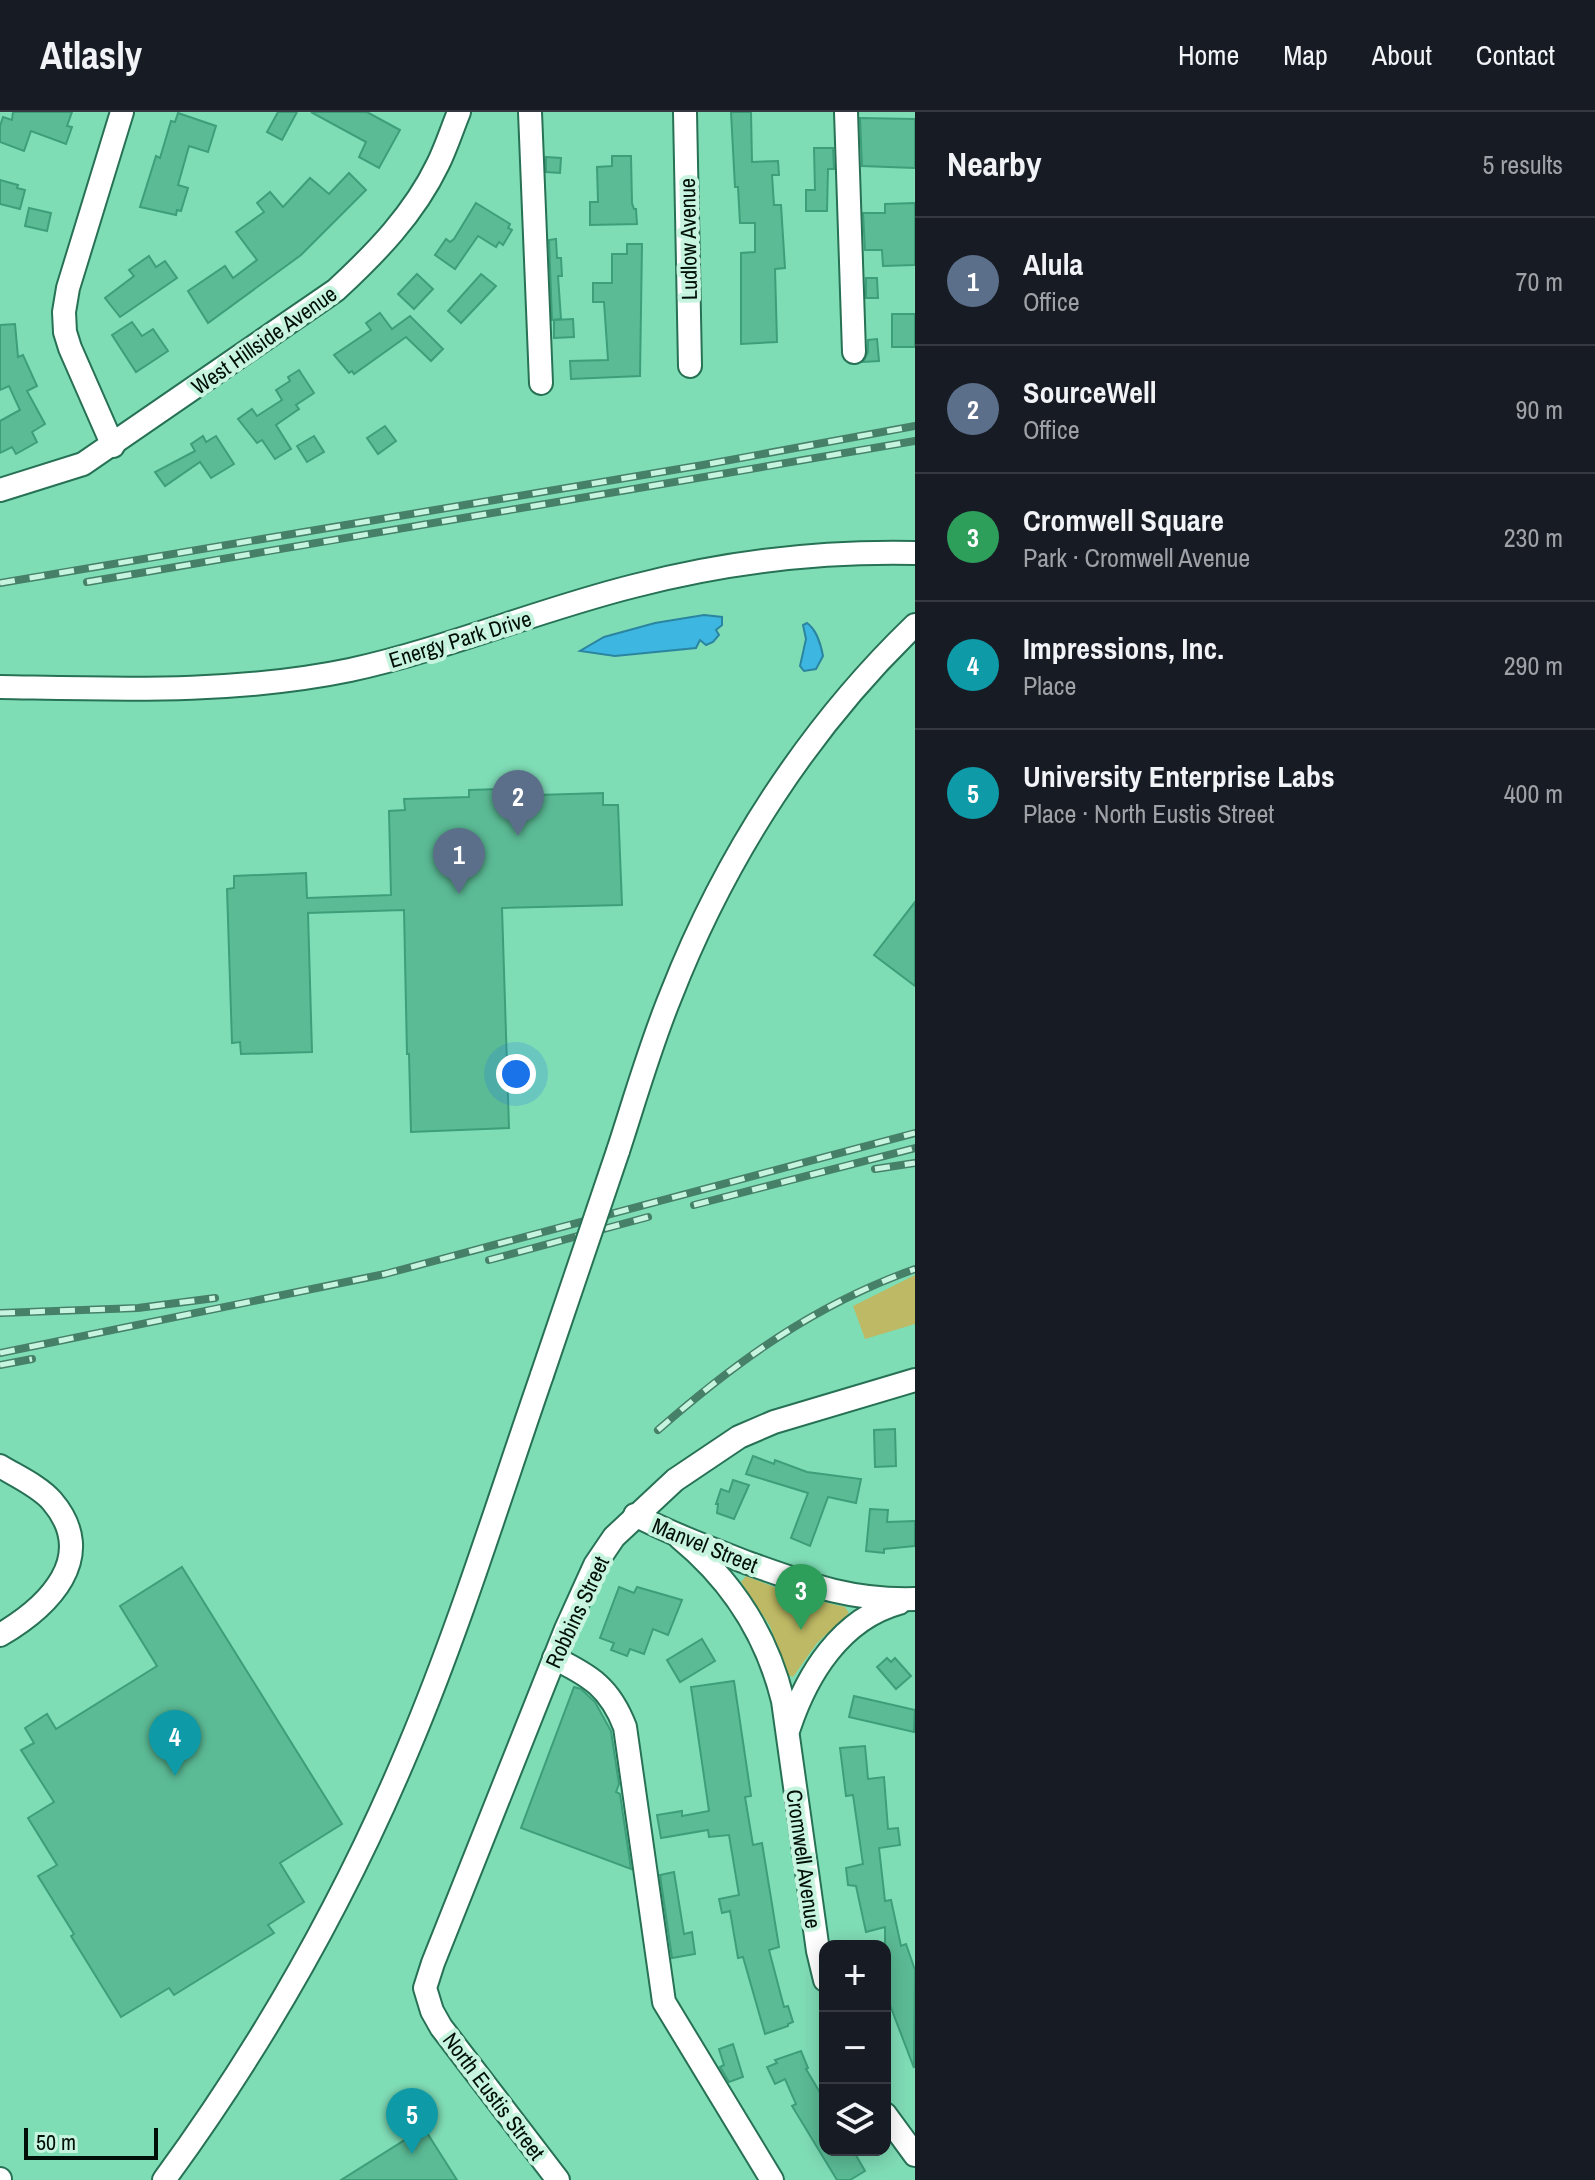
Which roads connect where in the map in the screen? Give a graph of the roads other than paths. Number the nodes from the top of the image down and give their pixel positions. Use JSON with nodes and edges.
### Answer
{"nodes":[{"id":1,"x":122,"y":112,"type":"edge"},
{"id":2,"x":459,"y":112,"type":"edge"},
{"id":3,"x":530,"y":112,"type":"edge"},
{"id":4,"x":685,"y":112,"type":"edge"},
{"id":5,"x":846,"y":112,"type":"edge"},
{"id":6,"x":854,"y":352,"type":"dead end"},
{"id":7,"x":690,"y":366,"type":"dead end"},
{"id":8,"x":541,"y":383,"type":"dead end"},
{"id":9,"x":113,"y":446,"type":"junction"},
{"id":10,"x":0,"y":490,"type":"edge"},
{"id":11,"x":915,"y":553,"type":"edge"},
{"id":12,"x":915,"y":625,"type":"edge"},
{"id":13,"x":0,"y":687,"type":"edge"},
{"id":14,"x":915,"y":1380,"type":"edge"},
{"id":15,"x":0,"y":1466,"type":"edge"},
{"id":16,"x":635,"y":1515,"type":"junction"},
{"id":17,"x":680,"y":1538,"type":"junction"},
{"id":18,"x":913,"y":1600,"type":"edge"},
{"id":19,"x":0,"y":1635,"type":"edge"},
{"id":20,"x":554,"y":1658,"type":"junction"},
{"id":21,"x":786,"y":1736,"type":"junction"},
{"id":22,"x":819,"y":1955,"type":"edge"},
{"id":23,"x":432,"y":2011,"type":"joint"},
{"id":24,"x":891,"y":2122,"type":"edge"},
{"id":25,"x":915,"y":2155,"type":"edge"},
{"id":26,"x":164,"y":2180,"type":"edge"},
{"id":27,"x":558,"y":2180,"type":"edge"},
{"id":28,"x":772,"y":2180,"type":"edge"}],
"edges":[{"from":1,"to":9,"type":"street"},
{"from":2,"to":9,"type":"street","name":"West Hillside Avenue"},
{"from":3,"to":8,"type":"street"},
{"from":4,"to":7,"type":"street","name":"Ludlow Avenue"},
{"from":5,"to":6,"type":"street"},
{"from":9,"to":10,"type":"street","name":"West Hillside Avenue"},
{"from":11,"to":13,"type":"street","name":"Energy Park Drive"},
{"from":12,"to":26,"type":"street","bridge":true},
{"from":14,"to":16,"type":"street","name":"Robbins Street"},
{"from":15,"to":19,"type":"street"},
{"from":16,"to":17,"type":"street","name":"Manvel Street"},
{"from":16,"to":20,"type":"street","name":"Robbins Street"},
{"from":17,"to":18,"type":"street","name":"Manvel Street"},
{"from":17,"to":21,"type":"street","name":"Cromwell Avenue"},
{"from":18,"to":21,"type":"street"},
{"from":20,"to":23,"type":"street","name":"Robbins Street"},
{"from":20,"to":28,"type":"street"},
{"from":21,"to":22,"type":"street","name":"Cromwell Avenue"},
{"from":23,"to":27,"type":"street","name":"North Eustis Street"},
{"from":24,"to":25,"type":"street"}]}
